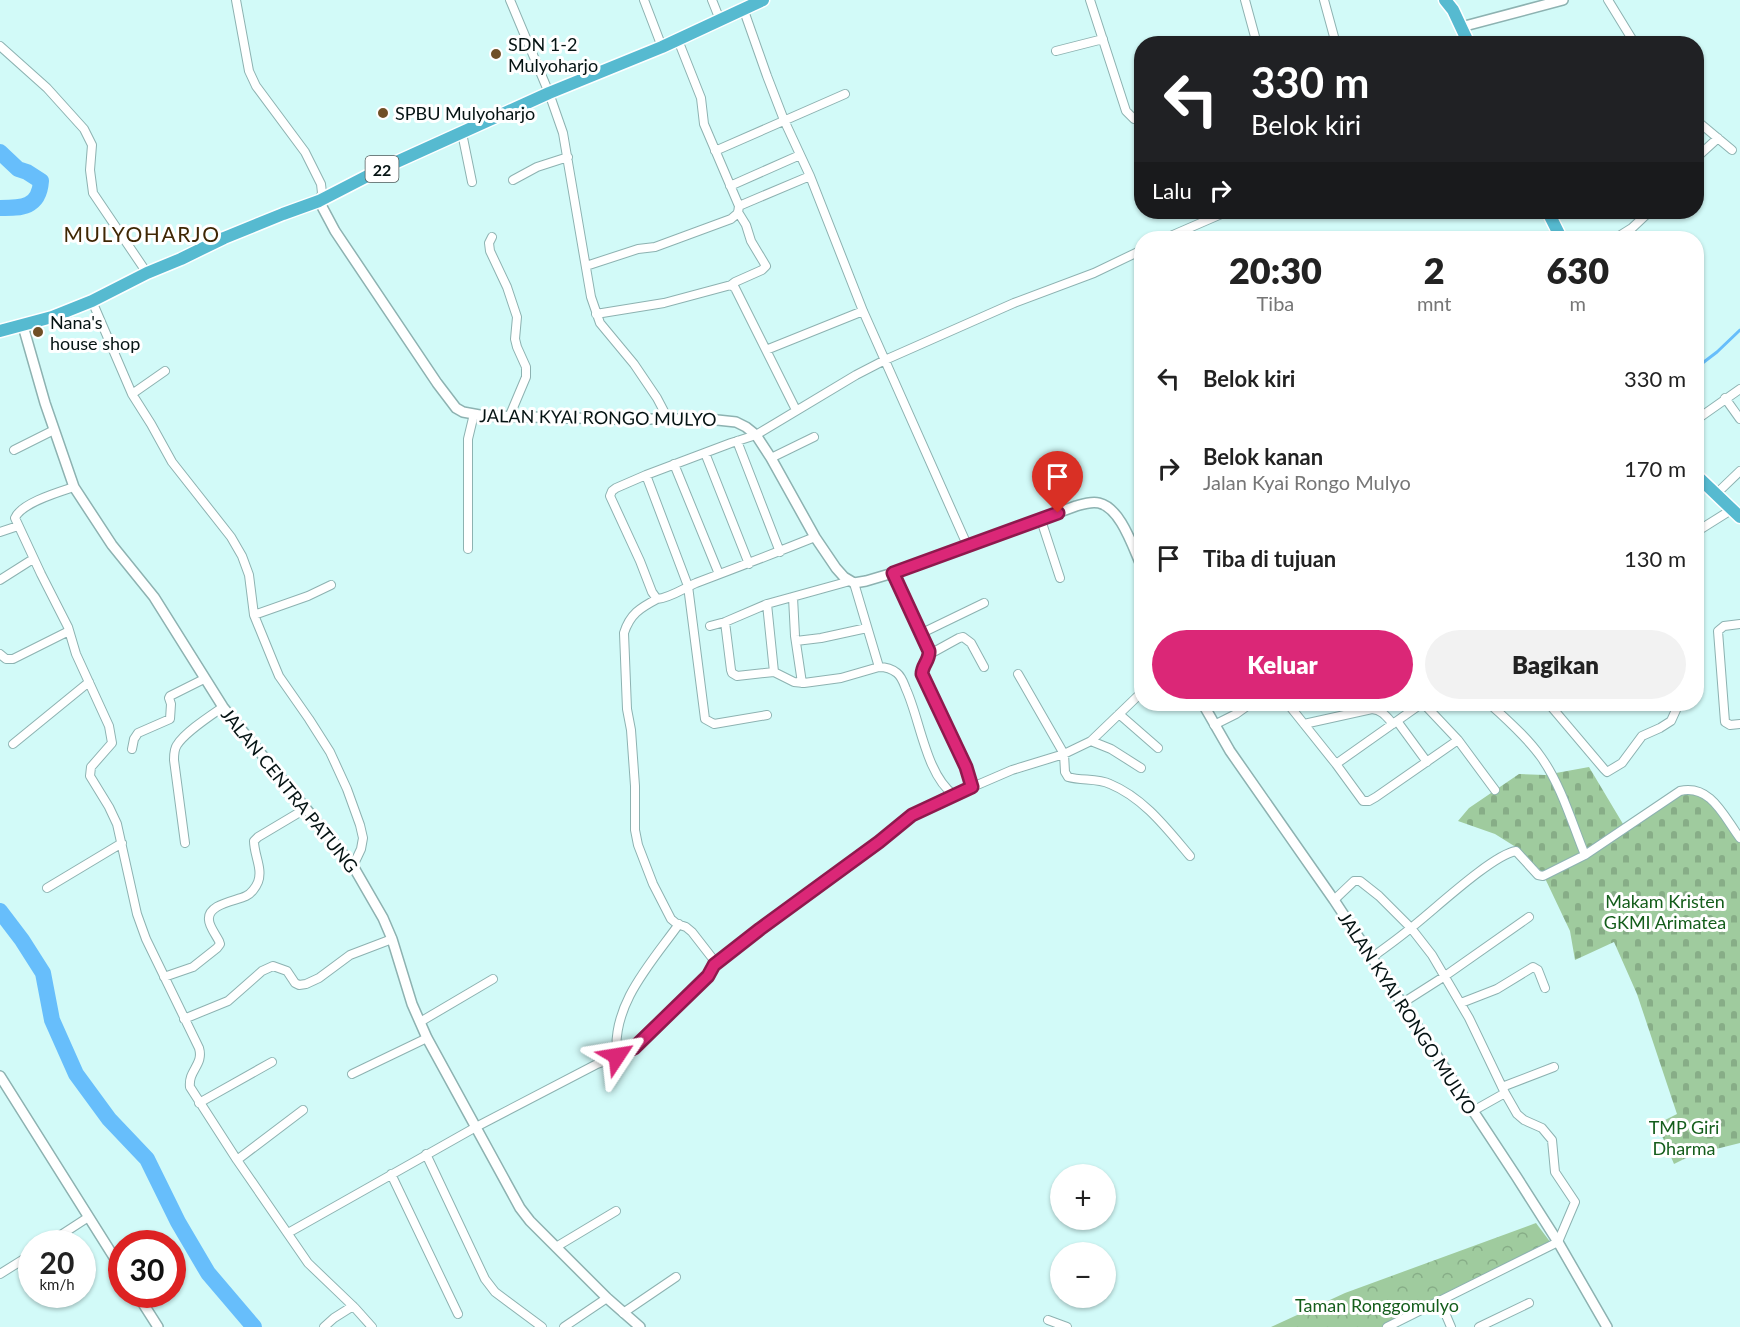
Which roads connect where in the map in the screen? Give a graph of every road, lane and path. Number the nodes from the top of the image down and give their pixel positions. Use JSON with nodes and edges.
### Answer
{"nodes":[{"id":1,"x":236,"y":0,"type":"edge"},
{"id":2,"x":644,"y":0,"type":"edge"},
{"id":3,"x":712,"y":0,"type":"edge"},
{"id":4,"x":763,"y":0,"type":"edge"},
{"id":5,"x":1090,"y":0,"type":"edge"},
{"id":6,"x":1245,"y":0,"type":"edge"},
{"id":7,"x":1324,"y":0,"type":"edge"},
{"id":8,"x":1445,"y":0,"type":"edge"},
{"id":9,"x":1563,"y":0,"type":"edge"},
{"id":10,"x":1608,"y":0,"type":"edge"},
{"id":11,"x":513,"y":1,"type":"edge"},
{"id":12,"x":743,"y":8,"type":"junction"},
{"id":13,"x":720,"y":20,"type":"junction"},
{"id":14,"x":1461,"y":27,"type":"junction"},
{"id":15,"x":1255,"y":36,"type":"edge"},
{"id":16,"x":1333,"y":36,"type":"edge"},
{"id":17,"x":1465,"y":36,"type":"edge"},
{"id":18,"x":1630,"y":36,"type":"edge"},
{"id":19,"x":678,"y":39,"type":"junction"},
{"id":20,"x":1102,"y":39,"type":"junction"},
{"id":21,"x":0,"y":46,"type":"edge"},
{"id":22,"x":662,"y":47,"type":"junction"},
{"id":23,"x":1056,"y":51,"type":"dead end"},
{"id":24,"x":549,"y":93,"type":"junction"},
{"id":25,"x":845,"y":94,"type":"dead end"},
{"id":26,"x":1134,"y":119,"type":"edge"},
{"id":27,"x":784,"y":120,"type":"junction"},
{"id":28,"x":1704,"y":127,"type":"edge"},
{"id":29,"x":462,"y":133,"type":"junction"},
{"id":30,"x":1718,"y":138,"type":"junction"},
{"id":31,"x":1732,"y":150,"type":"dead end"},
{"id":32,"x":715,"y":151,"type":"junction"},
{"id":33,"x":1704,"y":151,"type":"edge"},
{"id":34,"x":800,"y":155,"type":"junction"},
{"id":35,"x":568,"y":156,"type":"junction"},
{"id":36,"x":810,"y":176,"type":"junction"},
{"id":37,"x":513,"y":180,"type":"dead end"},
{"id":38,"x":472,"y":182,"type":"dead end"},
{"id":39,"x":730,"y":186,"type":"junction"},
{"id":40,"x":319,"y":201,"type":"junction"},
{"id":41,"x":738,"y":209,"type":"junction"},
{"id":42,"x":1210,"y":219,"type":"edge"},
{"id":43,"x":1642,"y":219,"type":"edge"},
{"id":44,"x":1182,"y":231,"type":"edge"},
{"id":45,"x":1627,"y":231,"type":"edge"},
{"id":46,"x":492,"y":237,"type":"dead end"},
{"id":47,"x":1134,"y":254,"type":"edge"},
{"id":48,"x":586,"y":266,"type":"junction"},
{"id":49,"x":147,"y":273,"type":"junction"},
{"id":50,"x":731,"y":285,"type":"junction"},
{"id":51,"x":92,"y":301,"type":"junction"},
{"id":52,"x":863,"y":312,"type":"junction"},
{"id":53,"x":596,"y":314,"type":"junction"},
{"id":54,"x":23,"y":326,"type":"junction"},
{"id":55,"x":0,"y":331,"type":"edge"},
{"id":56,"x":766,"y":350,"type":"junction"},
{"id":57,"x":885,"y":360,"type":"junction"},
{"id":58,"x":165,"y":371,"type":"dead end"},
{"id":59,"x":1740,"y":389,"type":"edge"},
{"id":60,"x":132,"y":394,"type":"junction"},
{"id":61,"x":1725,"y":398,"type":"junction"},
{"id":62,"x":796,"y":410,"type":"junction"},
{"id":63,"x":474,"y":414,"type":"junction"},
{"id":64,"x":1704,"y":414,"type":"edge"},
{"id":65,"x":510,"y":415,"type":"junction"},
{"id":66,"x":668,"y":419,"type":"junction"},
{"id":67,"x":1740,"y":419,"type":"edge"},
{"id":68,"x":54,"y":430,"type":"junction"},
{"id":69,"x":756,"y":435,"type":"junction"},
{"id":70,"x":814,"y":437,"type":"dead end"},
{"id":71,"x":737,"y":441,"type":"junction"},
{"id":72,"x":14,"y":450,"type":"dead end"},
{"id":73,"x":705,"y":453,"type":"junction"},
{"id":74,"x":771,"y":458,"type":"junction"},
{"id":75,"x":674,"y":464,"type":"junction"},
{"id":76,"x":1740,"y":471,"type":"edge"},
{"id":77,"x":646,"y":475,"type":"junction"},
{"id":78,"x":1704,"y":483,"type":"edge"},
{"id":79,"x":74,"y":487,"type":"junction"},
{"id":80,"x":1716,"y":494,"type":"junction"},
{"id":81,"x":1736,"y":513,"type":"edge"},
{"id":82,"x":1041,"y":519,"type":"junction"},
{"id":83,"x":18,"y":526,"type":"junction"},
{"id":84,"x":1704,"y":528,"type":"edge"},
{"id":85,"x":0,"y":532,"type":"edge"},
{"id":86,"x":815,"y":537,"type":"junction"},
{"id":87,"x":968,"y":547,"type":"junction"},
{"id":88,"x":468,"y":549,"type":"dead end"},
{"id":89,"x":1134,"y":550,"type":"edge"},
{"id":90,"x":780,"y":552,"type":"junction"},
{"id":91,"x":33,"y":559,"type":"junction"},
{"id":92,"x":749,"y":564,"type":"junction"},
{"id":93,"x":893,"y":573,"type":"junction"},
{"id":94,"x":719,"y":574,"type":"junction"},
{"id":95,"x":1060,"y":578,"type":"dead end"},
{"id":96,"x":0,"y":580,"type":"edge"},
{"id":97,"x":852,"y":582,"type":"junction"},
{"id":98,"x":331,"y":585,"type":"dead end"},
{"id":99,"x":688,"y":586,"type":"junction"},
{"id":100,"x":793,"y":597,"type":"junction"},
{"id":101,"x":657,"y":599,"type":"junction"},
{"id":102,"x":984,"y":603,"type":"dead end"},
{"id":103,"x":767,"y":604,"type":"junction"},
{"id":104,"x":254,"y":615,"type":"junction"},
{"id":105,"x":725,"y":622,"type":"junction"},
{"id":106,"x":1740,"y":624,"type":"edge"},
{"id":107,"x":710,"y":626,"type":"dead end"},
{"id":108,"x":867,"y":628,"type":"junction"},
{"id":109,"x":69,"y":631,"type":"junction"},
{"id":110,"x":922,"y":633,"type":"junction"},
{"id":111,"x":796,"y":641,"type":"junction"},
{"id":112,"x":0,"y":654,"type":"edge"},
{"id":113,"x":930,"y":654,"type":"junction"},
{"id":114,"x":879,"y":667,"type":"junction"},
{"id":115,"x":984,"y":667,"type":"dead end"},
{"id":116,"x":774,"y":672,"type":"junction"},
{"id":117,"x":1018,"y":674,"type":"dead end"},
{"id":118,"x":204,"y":679,"type":"junction"},
{"id":119,"x":89,"y":682,"type":"junction"},
{"id":120,"x":802,"y":683,"type":"junction"},
{"id":121,"x":1134,"y":700,"type":"edge"},
{"id":122,"x":223,"y":707,"type":"junction"},
{"id":123,"x":1207,"y":711,"type":"edge"},
{"id":124,"x":1240,"y":711,"type":"edge"},
{"id":125,"x":1294,"y":711,"type":"edge"},
{"id":126,"x":1363,"y":711,"type":"edge"},
{"id":127,"x":1380,"y":711,"type":"edge"},
{"id":128,"x":1412,"y":711,"type":"edge"},
{"id":129,"x":1430,"y":711,"type":"edge"},
{"id":130,"x":1498,"y":711,"type":"edge"},
{"id":131,"x":1555,"y":711,"type":"edge"},
{"id":132,"x":1676,"y":711,"type":"edge"},
{"id":133,"x":1119,"y":714,"type":"junction"},
{"id":134,"x":767,"y":715,"type":"dead end"},
{"id":135,"x":1395,"y":722,"type":"junction"},
{"id":136,"x":1304,"y":724,"type":"junction"},
{"id":137,"x":1740,"y":724,"type":"edge"},
{"id":138,"x":1214,"y":725,"type":"junction"},
{"id":139,"x":1458,"y":740,"type":"junction"},
{"id":140,"x":1091,"y":741,"type":"junction"},
{"id":141,"x":13,"y":744,"type":"dead end"},
{"id":142,"x":1158,"y":748,"type":"dead end"},
{"id":143,"x":132,"y":749,"type":"dead end"},
{"id":144,"x":1064,"y":754,"type":"junction"},
{"id":145,"x":1427,"y":762,"type":"junction"},
{"id":146,"x":1336,"y":764,"type":"junction"},
{"id":147,"x":1141,"y":768,"type":"dead end"},
{"id":148,"x":972,"y":787,"type":"junction"},
{"id":149,"x":1496,"y":790,"type":"dead end"},
{"id":150,"x":954,"y":795,"type":"junction"},
{"id":151,"x":305,"y":809,"type":"junction"},
{"id":152,"x":1740,"y":838,"type":"edge"},
{"id":153,"x":122,"y":843,"type":"junction"},
{"id":154,"x":185,"y":843,"type":"dead end"},
{"id":155,"x":1586,"y":855,"type":"junction"},
{"id":156,"x":1190,"y":856,"type":"dead end"},
{"id":157,"x":353,"y":866,"type":"junction"},
{"id":158,"x":47,"y":888,"type":"dead end"},
{"id":159,"x":1334,"y":900,"type":"junction"},
{"id":160,"x":1529,"y":917,"type":"dead end"},
{"id":161,"x":678,"y":924,"type":"junction"},
{"id":162,"x":1412,"y":928,"type":"junction"},
{"id":163,"x":392,"y":939,"type":"junction"},
{"id":164,"x":1371,"y":957,"type":"junction"},
{"id":165,"x":714,"y":965,"type":"junction"},
{"id":166,"x":1445,"y":976,"type":"junction"},
{"id":167,"x":164,"y":977,"type":"junction"},
{"id":168,"x":493,"y":979,"type":"dead end"},
{"id":169,"x":1545,"y":988,"type":"dead end"},
{"id":170,"x":1461,"y":1003,"type":"junction"},
{"id":171,"x":1401,"y":1004,"type":"junction"},
{"id":172,"x":184,"y":1019,"type":"junction"},
{"id":173,"x":420,"y":1022,"type":"junction"},
{"id":174,"x":427,"y":1038,"type":"junction"},
{"id":175,"x":617,"y":1056,"type":"junction"},
{"id":176,"x":272,"y":1062,"type":"dead end"},
{"id":177,"x":1554,"y":1067,"type":"dead end"},
{"id":178,"x":352,"y":1074,"type":"dead end"},
{"id":179,"x":0,"y":1076,"type":"edge"},
{"id":180,"x":1504,"y":1090,"type":"junction"},
{"id":181,"x":199,"y":1103,"type":"junction"},
{"id":182,"x":303,"y":1110,"type":"dead end"},
{"id":183,"x":1473,"y":1111,"type":"junction"},
{"id":184,"x":476,"y":1126,"type":"junction"},
{"id":185,"x":426,"y":1154,"type":"junction"},
{"id":186,"x":237,"y":1160,"type":"junction"},
{"id":187,"x":391,"y":1174,"type":"junction"},
{"id":188,"x":616,"y":1211,"type":"dead end"},
{"id":189,"x":87,"y":1218,"type":"junction"},
{"id":190,"x":69,"y":1230,"type":"edge"},
{"id":191,"x":288,"y":1233,"type":"junction"},
{"id":192,"x":1558,"y":1242,"type":"junction"},
{"id":193,"x":556,"y":1247,"type":"junction"},
{"id":194,"x":108,"y":1249,"type":"edge"},
{"id":195,"x":18,"y":1263,"type":"edge"},
{"id":196,"x":0,"y":1274,"type":"edge"},
{"id":197,"x":676,"y":1277,"type":"dead end"},
{"id":198,"x":607,"y":1298,"type":"junction"},
{"id":199,"x":1440,"y":1301,"type":"junction"},
{"id":200,"x":1529,"y":1303,"type":"dead end"},
{"id":201,"x":353,"y":1306,"type":"junction"},
{"id":202,"x":146,"y":1308,"type":"edge"},
{"id":203,"x":623,"y":1313,"type":"junction"},
{"id":204,"x":458,"y":1314,"type":"dead end"},
{"id":205,"x":1404,"y":1318,"type":"junction"},
{"id":206,"x":1048,"y":1320,"type":"dead end"},
{"id":207,"x":158,"y":1327,"type":"edge"},
{"id":208,"x":324,"y":1327,"type":"edge"},
{"id":209,"x":372,"y":1327,"type":"edge"},
{"id":210,"x":542,"y":1327,"type":"edge"},
{"id":211,"x":564,"y":1327,"type":"edge"},
{"id":212,"x":640,"y":1327,"type":"edge"},
{"id":213,"x":1067,"y":1327,"type":"edge"},
{"id":214,"x":1387,"y":1327,"type":"edge"},
{"id":215,"x":1408,"y":1327,"type":"edge"},
{"id":216,"x":1451,"y":1327,"type":"edge"},
{"id":217,"x":1479,"y":1327,"type":"edge"},
{"id":218,"x":1606,"y":1327,"type":"edge"}],
"edges":[{"from":1,"to":40,"type":"street"},
{"from":2,"to":22,"type":"street"},
{"from":3,"to":13,"type":"street"},
{"from":4,"to":12,"type":"highway","number":"22"},
{"from":5,"to":20,"type":"street"},
{"from":6,"to":15,"type":"street"},
{"from":7,"to":16,"type":"street"},
{"from":8,"to":14,"type":"highway"},
{"from":9,"to":14,"type":"street"},
{"from":10,"to":18,"type":"street"},
{"from":11,"to":24,"type":"street"},
{"from":12,"to":13,"type":"highway","number":"22"},
{"from":12,"to":27,"type":"street"},
{"from":13,"to":19,"type":"highway","number":"22"},
{"from":14,"to":17,"type":"highway"},
{"from":19,"to":22,"type":"highway","number":"22"},
{"from":19,"to":32,"type":"street"},
{"from":20,"to":23,"type":"street"},
{"from":20,"to":26,"type":"street"},
{"from":21,"to":49,"type":"street"},
{"from":22,"to":24,"type":"highway","number":"22"},
{"from":24,"to":29,"type":"highway","number":"22"},
{"from":24,"to":35,"type":"street"},
{"from":25,"to":27,"type":"street"},
{"from":27,"to":32,"type":"street"},
{"from":27,"to":34,"type":"street"},
{"from":28,"to":30,"type":"street"},
{"from":29,"to":38,"type":"street"},
{"from":29,"to":40,"type":"highway","number":"22"},
{"from":30,"to":31,"type":"street"},
{"from":30,"to":33,"type":"street"},
{"from":32,"to":39,"type":"street"},
{"from":34,"to":36,"type":"street"},
{"from":34,"to":39,"type":"street"},
{"from":35,"to":37,"type":"street"},
{"from":35,"to":48,"type":"street"},
{"from":36,"to":41,"type":"street"},
{"from":36,"to":52,"type":"street"},
{"from":39,"to":41,"type":"street"},
{"from":40,"to":49,"type":"highway","number":"22"},
{"from":40,"to":63,"type":"street","name":"JALAN KYAI RONGO MULYO"},
{"from":41,"to":48,"type":"street"},
{"from":41,"to":50,"type":"street"},
{"from":42,"to":44,"type":"street"},
{"from":43,"to":45,"type":"street"},
{"from":46,"to":65,"type":"street"},
{"from":47,"to":57,"type":"street"},
{"from":48,"to":53,"type":"street"},
{"from":49,"to":51,"type":"highway","number":"22"},
{"from":50,"to":53,"type":"street"},
{"from":50,"to":56,"type":"street"},
{"from":51,"to":54,"type":"highway","number":"22"},
{"from":51,"to":60,"type":"street"},
{"from":52,"to":56,"type":"street"},
{"from":52,"to":57,"type":"street"},
{"from":53,"to":66,"type":"street"},
{"from":54,"to":55,"type":"highway","number":"22"},
{"from":54,"to":68,"type":"street","name":"JALAN CENTRA PATUNG"},
{"from":56,"to":62,"type":"street"},
{"from":57,"to":62,"type":"street"},
{"from":57,"to":87,"type":"street"},
{"from":58,"to":60,"type":"street"},
{"from":59,"to":61,"type":"street"},
{"from":60,"to":104,"type":"street"},
{"from":61,"to":64,"type":"street"},
{"from":61,"to":67,"type":"street"},
{"from":62,"to":69,"type":"street"},
{"from":63,"to":65,"type":"street","name":"JALAN KYAI RONGO MULYO"},
{"from":63,"to":88,"type":"street"},
{"from":65,"to":66,"type":"street","name":"JALAN KYAI RONGO MULYO"},
{"from":66,"to":69,"type":"street","name":"JALAN KYAI RONGO MULYO"},
{"from":68,"to":72,"type":"street"},
{"from":68,"to":79,"type":"street","name":"JALAN CENTRA PATUNG"},
{"from":69,"to":71,"type":"street"},
{"from":69,"to":74,"type":"street","name":"JALAN KYAI RONGO MULYO"},
{"from":70,"to":74,"type":"street"},
{"from":71,"to":73,"type":"street"},
{"from":71,"to":90,"type":"street"},
{"from":73,"to":75,"type":"street"},
{"from":73,"to":92,"type":"street"},
{"from":74,"to":86,"type":"street","name":"JALAN KYAI RONGO MULYO"},
{"from":75,"to":77,"type":"street"},
{"from":75,"to":94,"type":"street"},
{"from":76,"to":80,"type":"street"},
{"from":77,"to":99,"type":"street"},
{"from":77,"to":101,"type":"street"},
{"from":78,"to":80,"type":"highway"},
{"from":79,"to":83,"type":"street"},
{"from":79,"to":118,"type":"street","name":"JALAN CENTRA PATUNG"},
{"from":80,"to":81,"type":"highway"},
{"from":81,"to":84,"type":"street"},
{"from":82,"to":87,"type":"street"},
{"from":82,"to":89,"type":"street"},
{"from":82,"to":95,"type":"street"},
{"from":83,"to":85,"type":"street"},
{"from":83,"to":91,"type":"street"},
{"from":86,"to":90,"type":"street"},
{"from":86,"to":97,"type":"street","name":"JALAN KYAI RONGO MULYO"},
{"from":87,"to":93,"type":"street"},
{"from":90,"to":92,"type":"street"},
{"from":91,"to":96,"type":"street"},
{"from":91,"to":109,"type":"street"},
{"from":92,"to":94,"type":"street"},
{"from":93,"to":97,"type":"street"},
{"from":93,"to":110,"type":"street"},
{"from":94,"to":99,"type":"street"},
{"from":97,"to":100,"type":"street"},
{"from":97,"to":108,"type":"street"},
{"from":98,"to":104,"type":"street"},
{"from":99,"to":101,"type":"street"},
{"from":99,"to":134,"type":"street"},
{"from":100,"to":103,"type":"street"},
{"from":100,"to":111,"type":"street"},
{"from":101,"to":161,"type":"street"},
{"from":102,"to":110,"type":"street"},
{"from":103,"to":105,"type":"street"},
{"from":103,"to":116,"type":"street"},
{"from":104,"to":157,"type":"street"},
{"from":105,"to":107,"type":"street"},
{"from":105,"to":116,"type":"street"},
{"from":106,"to":137,"type":"street"},
{"from":108,"to":111,"type":"street"},
{"from":108,"to":114,"type":"street"},
{"from":109,"to":112,"type":"street"},
{"from":109,"to":119,"type":"street"},
{"from":110,"to":113,"type":"street"},
{"from":111,"to":120,"type":"street"},
{"from":113,"to":115,"type":"street"},
{"from":113,"to":148,"type":"street"},
{"from":114,"to":120,"type":"street"},
{"from":114,"to":150,"type":"street"},
{"from":116,"to":120,"type":"street"},
{"from":117,"to":144,"type":"street"},
{"from":118,"to":122,"type":"street","name":"JALAN CENTRA PATUNG"},
{"from":118,"to":143,"type":"street"},
{"from":119,"to":141,"type":"street"},
{"from":119,"to":153,"type":"street"},
{"from":121,"to":133,"type":"street"},
{"from":122,"to":151,"type":"street","name":"JALAN CENTRA PATUNG"},
{"from":122,"to":154,"type":"street"},
{"from":123,"to":138,"type":"street","name":"JALAN KYAI RONGO MULYO"},
{"from":124,"to":138,"type":"street"},
{"from":125,"to":136,"type":"street"},
{"from":126,"to":136,"type":"street"},
{"from":127,"to":135,"type":"street"},
{"from":128,"to":135,"type":"street"},
{"from":129,"to":139,"type":"street"},
{"from":130,"to":155,"type":"street"},
{"from":131,"to":132,"type":"street"},
{"from":133,"to":140,"type":"street"},
{"from":133,"to":142,"type":"street"},
{"from":135,"to":145,"type":"street"},
{"from":135,"to":146,"type":"street"},
{"from":136,"to":146,"type":"street"},
{"from":138,"to":159,"type":"street","name":"JALAN KYAI RONGO MULYO"},
{"from":139,"to":145,"type":"street"},
{"from":139,"to":149,"type":"street"},
{"from":140,"to":144,"type":"street"},
{"from":140,"to":147,"type":"street"},
{"from":144,"to":148,"type":"street"},
{"from":144,"to":156,"type":"street"},
{"from":145,"to":146,"type":"street"},
{"from":148,"to":150,"type":"street"},
{"from":150,"to":165,"type":"street"},
{"from":151,"to":157,"type":"street","name":"JALAN CENTRA PATUNG"},
{"from":151,"to":167,"type":"street"},
{"from":152,"to":155,"type":"street"},
{"from":153,"to":158,"type":"street"},
{"from":153,"to":167,"type":"street"},
{"from":155,"to":162,"type":"street"},
{"from":157,"to":163,"type":"street","name":"JALAN CENTRA PATUNG"},
{"from":159,"to":162,"type":"street"},
{"from":159,"to":164,"type":"street","name":"JALAN KYAI RONGO MULYO"},
{"from":160,"to":166,"type":"street"},
{"from":161,"to":165,"type":"street"},
{"from":161,"to":175,"type":"street"},
{"from":162,"to":164,"type":"street"},
{"from":162,"to":166,"type":"street"},
{"from":163,"to":172,"type":"street"},
{"from":163,"to":173,"type":"street","name":"JALAN CENTRA PATUNG"},
{"from":164,"to":171,"type":"street","name":"JALAN KYAI RONGO MULYO"},
{"from":165,"to":175,"type":"street"},
{"from":166,"to":170,"type":"street"},
{"from":166,"to":171,"type":"street"},
{"from":167,"to":172,"type":"street"},
{"from":168,"to":173,"type":"street"},
{"from":169,"to":170,"type":"street"},
{"from":170,"to":180,"type":"street"},
{"from":171,"to":183,"type":"street","name":"JALAN KYAI RONGO MULYO"},
{"from":172,"to":181,"type":"street"},
{"from":173,"to":174,"type":"street","name":"JALAN CENTRA PATUNG"},
{"from":174,"to":178,"type":"street"},
{"from":174,"to":184,"type":"street","name":"JALAN CENTRA PATUNG"},
{"from":175,"to":184,"type":"street"},
{"from":176,"to":181,"type":"street"},
{"from":177,"to":180,"type":"street"},
{"from":179,"to":189,"type":"street"},
{"from":180,"to":183,"type":"street"},
{"from":180,"to":192,"type":"street"},
{"from":181,"to":186,"type":"street"},
{"from":182,"to":186,"type":"street"},
{"from":183,"to":192,"type":"street","name":"JALAN KYAI RONGO MULYO"},
{"from":184,"to":185,"type":"street"},
{"from":184,"to":193,"type":"street","name":"JALAN CENTRA PATUNG"},
{"from":185,"to":187,"type":"street"},
{"from":185,"to":210,"type":"street"},
{"from":186,"to":191,"type":"street"},
{"from":187,"to":191,"type":"street"},
{"from":187,"to":204,"type":"street"},
{"from":188,"to":193,"type":"street"},
{"from":189,"to":190,"type":"street"},
{"from":189,"to":194,"type":"street"},
{"from":191,"to":201,"type":"street"},
{"from":192,"to":199,"type":"street"},
{"from":192,"to":218,"type":"street","name":"JALAN KYAI RONGO MULYO"},
{"from":193,"to":198,"type":"street","name":"JALAN CENTRA PATUNG"},
{"from":195,"to":196,"type":"street"},
{"from":197,"to":203,"type":"street"},
{"from":198,"to":203,"type":"street","name":"JALAN CENTRA PATUNG"},
{"from":198,"to":211,"type":"street"},
{"from":199,"to":205,"type":"street"},
{"from":199,"to":216,"type":"street"},
{"from":200,"to":217,"type":"street"},
{"from":201,"to":208,"type":"street"},
{"from":201,"to":209,"type":"street"},
{"from":202,"to":207,"type":"street"},
{"from":203,"to":212,"type":"street","name":"JALAN CENTRA PATUNG"},
{"from":205,"to":214,"type":"street"},
{"from":205,"to":215,"type":"street"},
{"from":206,"to":213,"type":"street"}]}
